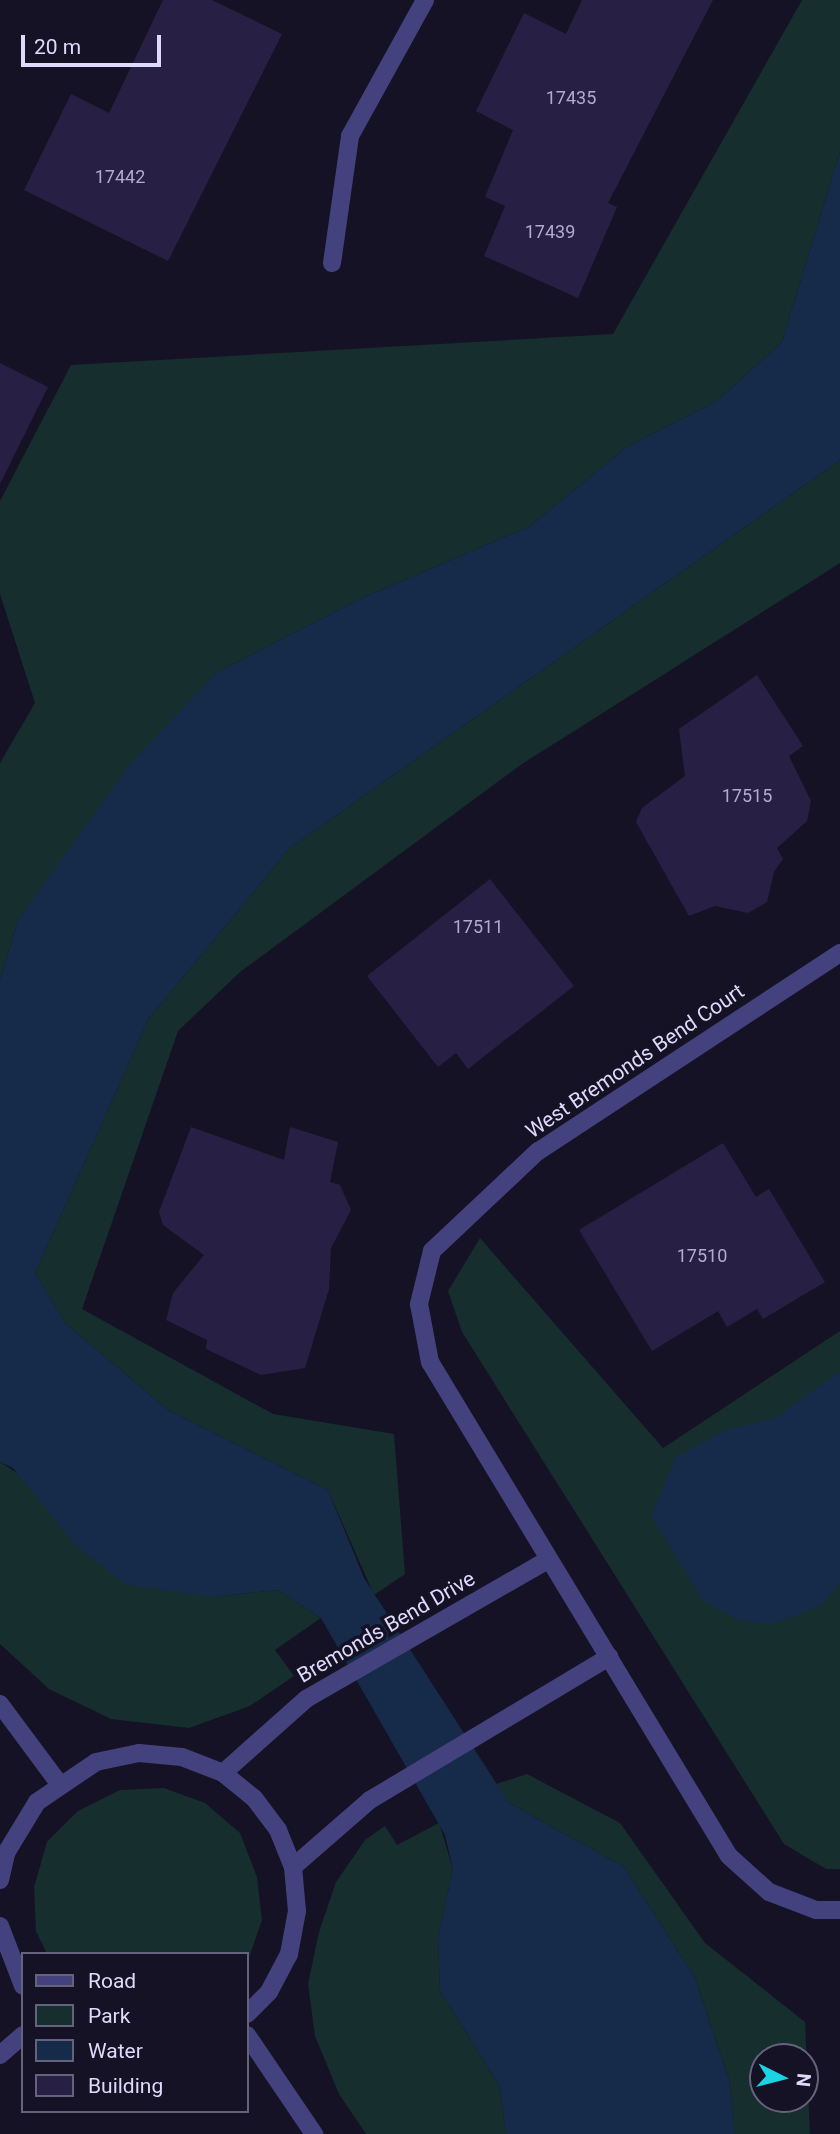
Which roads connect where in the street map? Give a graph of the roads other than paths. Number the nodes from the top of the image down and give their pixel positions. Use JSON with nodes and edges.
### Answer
{"nodes":[{"id":1,"x":425,"y":0,"type":"edge"},
{"id":2,"x":332,"y":263,"type":"dead end"},
{"id":3,"x":840,"y":953,"type":"edge"},
{"id":4,"x":549,"y":1559,"type":"junction"},
{"id":5,"x":609,"y":1657,"type":"junction"},
{"id":6,"x":0,"y":1704,"type":"edge"},
{"id":7,"x":222,"y":1773,"type":"junction"},
{"id":8,"x":58,"y":1782,"type":"junction"},
{"id":9,"x":293,"y":1867,"type":"junction"},
{"id":10,"x":0,"y":1880,"type":"edge"},
{"id":11,"x":840,"y":1910,"type":"edge"},
{"id":12,"x":0,"y":1926,"type":"edge"},
{"id":13,"x":21,"y":1981,"type":"edge"},
{"id":14,"x":248,"y":2013,"type":"edge"},
{"id":15,"x":248,"y":2036,"type":"edge"},
{"id":16,"x":21,"y":2037,"type":"edge"},
{"id":17,"x":0,"y":2055,"type":"edge"},
{"id":18,"x":314,"y":2134,"type":"edge"}],
"edges":[{"from":1,"to":2,"type":"street"},
{"from":3,"to":4,"type":"street","name":"West Bremonds Bend Court"},
{"from":4,"to":5,"type":"street","name":"West Bremonds Bend Court"},
{"from":4,"to":7,"type":"street","name":"Bremonds Bend Drive"},
{"from":5,"to":9,"type":"street"},
{"from":5,"to":11,"type":"street","name":"West Bremonds Bend Court"},
{"from":6,"to":8,"type":"street"},
{"from":7,"to":8,"type":"street"},
{"from":7,"to":9,"type":"street"},
{"from":8,"to":10,"type":"street"},
{"from":9,"to":14,"type":"street"},
{"from":12,"to":13,"type":"street"},
{"from":15,"to":18,"type":"street"},
{"from":16,"to":17,"type":"street"}]}
